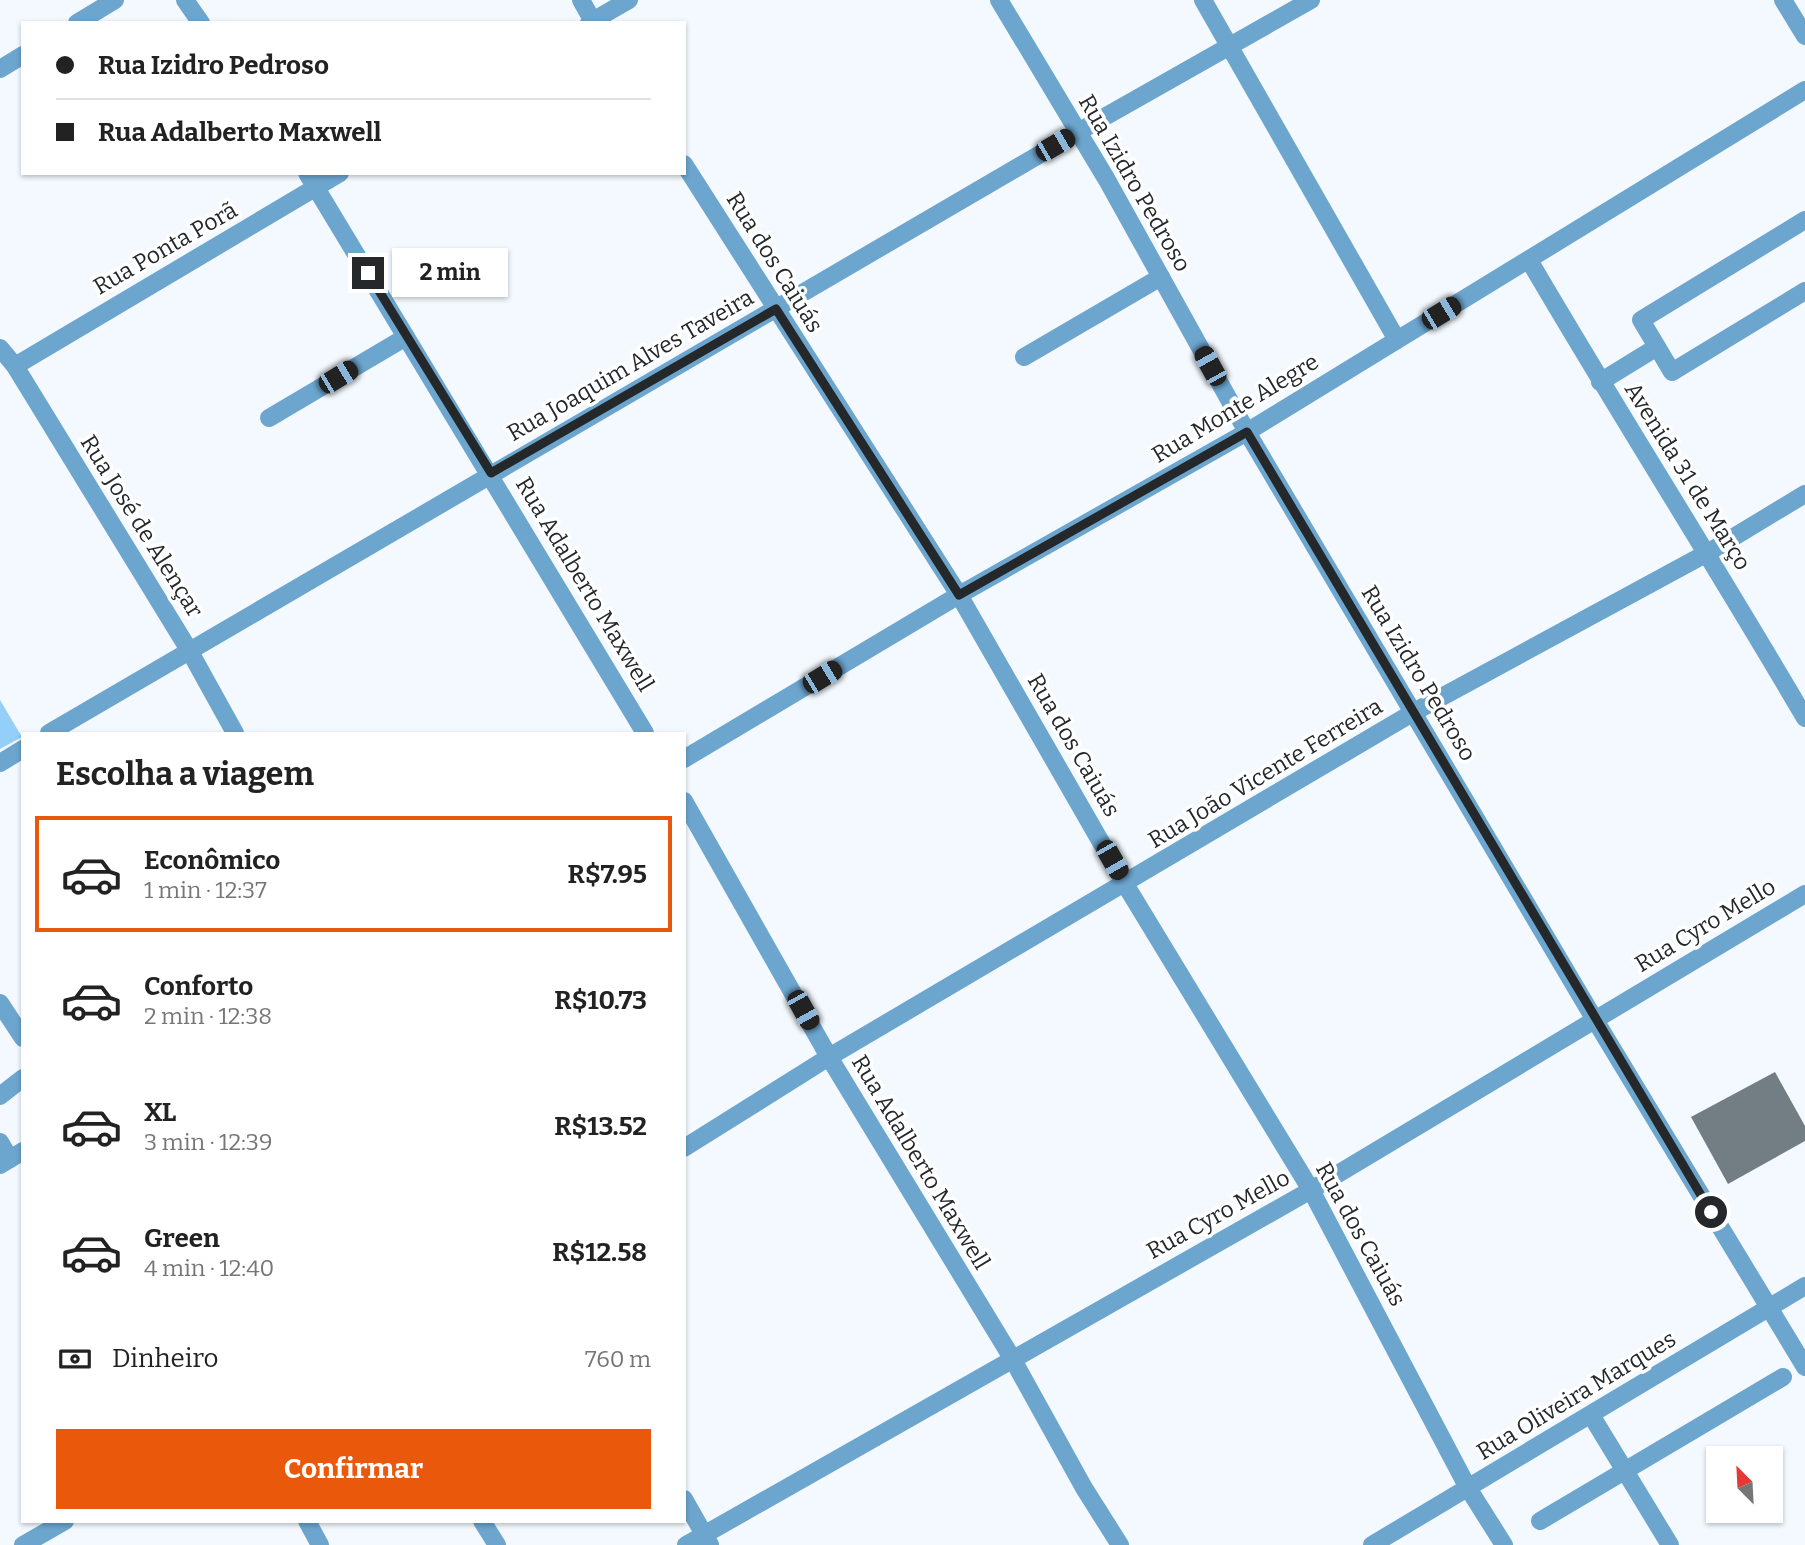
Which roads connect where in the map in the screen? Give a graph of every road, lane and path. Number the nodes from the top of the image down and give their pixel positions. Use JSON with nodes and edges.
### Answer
{"nodes":[{"id":1,"x":115,"y":0,"type":"edge"},
{"id":2,"x":186,"y":0,"type":"edge"},
{"id":3,"x":581,"y":0,"type":"edge"},
{"id":4,"x":629,"y":0,"type":"edge"},
{"id":5,"x":999,"y":0,"type":"edge"},
{"id":6,"x":1203,"y":0,"type":"edge"},
{"id":7,"x":1311,"y":0,"type":"edge"},
{"id":8,"x":1783,"y":0,"type":"edge"},
{"id":9,"x":80,"y":21,"type":"edge"},
{"id":10,"x":200,"y":21,"type":"edge"},
{"id":11,"x":592,"y":21,"type":"edge"},
{"id":12,"x":594,"y":21,"type":"edge"},
{"id":13,"x":1805,"y":36,"type":"edge"},
{"id":14,"x":1230,"y":46,"type":"junction"},
{"id":15,"x":21,"y":56,"type":"edge"},
{"id":16,"x":0,"y":69,"type":"edge"},
{"id":17,"x":1805,"y":90,"type":"edge"},
{"id":18,"x":1078,"y":132,"type":"junction"},
{"id":19,"x":686,"y":167,"type":"edge"},
{"id":20,"x":332,"y":175,"type":"edge"},
{"id":21,"x":313,"y":180,"type":"edge"},
{"id":22,"x":1805,"y":220,"type":"edge"},
{"id":23,"x":1529,"y":260,"type":"junction"},
{"id":24,"x":1161,"y":277,"type":"junction"},
{"id":25,"x":1805,"y":291,"type":"edge"},
{"id":26,"x":776,"y":309,"type":"junction"},
{"id":27,"x":406,"y":337,"type":"junction"},
{"id":28,"x":1396,"y":340,"type":"junction"},
{"id":29,"x":1657,"y":347,"type":"junction"},
{"id":30,"x":0,"y":348,"type":"edge"},
{"id":31,"x":1024,"y":357,"type":"dead end"},
{"id":32,"x":15,"y":366,"type":"junction"},
{"id":33,"x":1600,"y":382,"type":"junction"},
{"id":34,"x":269,"y":418,"type":"dead end"},
{"id":35,"x":1247,"y":432,"type":"junction"},
{"id":36,"x":491,"y":473,"type":"junction"},
{"id":37,"x":1805,"y":494,"type":"edge"},
{"id":38,"x":1709,"y":552,"type":"junction"},
{"id":39,"x":959,"y":595,"type":"junction"},
{"id":40,"x":189,"y":650,"type":"junction"},
{"id":41,"x":1414,"y":712,"type":"junction"},
{"id":42,"x":1805,"y":718,"type":"edge"},
{"id":43,"x":51,"y":732,"type":"edge"},
{"id":44,"x":235,"y":732,"type":"edge"},
{"id":45,"x":644,"y":732,"type":"edge"},
{"id":46,"x":21,"y":750,"type":"edge"},
{"id":47,"x":686,"y":758,"type":"edge"},
{"id":48,"x":0,"y":762,"type":"edge"},
{"id":49,"x":686,"y":805,"type":"edge"},
{"id":50,"x":1125,"y":884,"type":"junction"},
{"id":51,"x":1805,"y":894,"type":"edge"},
{"id":52,"x":0,"y":1003,"type":"edge"},
{"id":53,"x":1595,"y":1020,"type":"junction"},
{"id":54,"x":21,"y":1035,"type":"edge"},
{"id":55,"x":829,"y":1057,"type":"junction"},
{"id":56,"x":21,"y":1080,"type":"edge"},
{"id":57,"x":0,"y":1096,"type":"edge"},
{"id":58,"x":0,"y":1142,"type":"edge"},
{"id":59,"x":686,"y":1147,"type":"edge"},
{"id":60,"x":11,"y":1159,"type":"edge"},
{"id":61,"x":1311,"y":1190,"type":"junction"},
{"id":62,"x":1805,"y":1286,"type":"edge"},
{"id":63,"x":1769,"y":1307,"type":"junction"},
{"id":64,"x":1012,"y":1358,"type":"junction"},
{"id":65,"x":1805,"y":1367,"type":"edge"},
{"id":66,"x":1783,"y":1377,"type":"dead end"},
{"id":67,"x":1591,"y":1415,"type":"junction"},
{"id":68,"x":1625,"y":1470,"type":"junction"},
{"id":69,"x":1468,"y":1488,"type":"junction"},
{"id":70,"x":686,"y":1503,"type":"edge"},
{"id":71,"x":1540,"y":1521,"type":"dead end"},
{"id":72,"x":62,"y":1523,"type":"edge"},
{"id":73,"x":308,"y":1523,"type":"edge"},
{"id":74,"x":490,"y":1524,"type":"edge"},
{"id":75,"x":707,"y":1540,"type":"edge"},
{"id":76,"x":23,"y":1545,"type":"edge"},
{"id":77,"x":320,"y":1545,"type":"edge"},
{"id":78,"x":497,"y":1545,"type":"edge"},
{"id":79,"x":686,"y":1545,"type":"edge"},
{"id":80,"x":1120,"y":1545,"type":"edge"},
{"id":81,"x":1372,"y":1545,"type":"edge"},
{"id":82,"x":1504,"y":1545,"type":"edge"},
{"id":83,"x":1670,"y":1545,"type":"edge"}],
"edges":[{"from":1,"to":9,"type":"street"},
{"from":2,"to":10,"type":"street"},
{"from":3,"to":11,"type":"street"},
{"from":4,"to":12,"type":"street"},
{"from":5,"to":18,"type":"street","name":"Rua Izidro Pedroso"},
{"from":6,"to":14,"type":"street"},
{"from":7,"to":14,"type":"street","name":"Rua Joaquim Alves Taveira"},
{"from":8,"to":13,"type":"street"},
{"from":14,"to":18,"type":"street","name":"Rua Joaquim Alves Taveira"},
{"from":14,"to":28,"type":"street"},
{"from":15,"to":16,"type":"street"},
{"from":17,"to":23,"type":"street","name":"Rua Monte Alegre"},
{"from":18,"to":24,"type":"street","name":"Rua Izidro Pedroso"},
{"from":18,"to":26,"type":"street","name":"Rua Joaquim Alves Taveira"},
{"from":19,"to":26,"type":"street","name":"Rua dos Caiuás"},
{"from":20,"to":21,"type":"street","name":"Rua Ponta Porã"},
{"from":21,"to":27,"type":"street","name":"Rua Adalberto Maxwell"},
{"from":21,"to":32,"type":"street","name":"Rua Ponta Porã"},
{"from":22,"to":29,"type":"street"},
{"from":23,"to":28,"type":"street","name":"Rua Monte Alegre"},
{"from":23,"to":33,"type":"street","name":"Avenida 31 de Março"},
{"from":24,"to":31,"type":"street"},
{"from":24,"to":35,"type":"street","name":"Rua Izidro Pedroso"},
{"from":25,"to":29,"type":"street"},
{"from":26,"to":36,"type":"street","name":"Rua Joaquim Alves Taveira"},
{"from":26,"to":39,"type":"street","name":"Rua dos Caiuás"},
{"from":27,"to":34,"type":"street"},
{"from":27,"to":36,"type":"street","name":"Rua Adalberto Maxwell"},
{"from":28,"to":35,"type":"street","name":"Rua Monte Alegre"},
{"from":29,"to":33,"type":"street"},
{"from":30,"to":32,"type":"street","name":"Rua José de Alençar"},
{"from":32,"to":40,"type":"street","name":"Rua José de Alençar"},
{"from":33,"to":38,"type":"street","name":"Avenida 31 de Março"},
{"from":35,"to":39,"type":"street","name":"Rua Monte Alegre"},
{"from":35,"to":41,"type":"street","name":"Rua Izidro Pedroso"},
{"from":36,"to":40,"type":"street","name":"Rua Joaquim Alves Taveira"},
{"from":36,"to":45,"type":"street","name":"Rua Adalberto Maxwell"},
{"from":37,"to":38,"type":"street","name":"Rua João Vicente Ferreira"},
{"from":38,"to":41,"type":"street","name":"Rua João Vicente Ferreira"},
{"from":38,"to":42,"type":"street","name":"Avenida 31 de Março"},
{"from":39,"to":47,"type":"street","name":"Rua Monte Alegre"},
{"from":39,"to":50,"type":"street","name":"Rua dos Caiuás"},
{"from":40,"to":43,"type":"street","name":"Rua Joaquim Alves Taveira"},
{"from":40,"to":44,"type":"street","name":"Rua José de Alençar"},
{"from":41,"to":50,"type":"street","name":"Rua João Vicente Ferreira"},
{"from":41,"to":53,"type":"street","name":"Rua Izidro Pedroso"},
{"from":46,"to":48,"type":"street"},
{"from":49,"to":55,"type":"street","name":"Rua Adalberto Maxwell"},
{"from":50,"to":55,"type":"street","name":"Rua João Vicente Ferreira"},
{"from":50,"to":61,"type":"street","name":"Rua dos Caiuás"},
{"from":51,"to":53,"type":"street","name":"Rua Cyro Mello"},
{"from":52,"to":54,"type":"street"},
{"from":53,"to":61,"type":"street","name":"Rua Cyro Mello"},
{"from":53,"to":63,"type":"street","name":"Rua Izidro Pedroso"},
{"from":55,"to":59,"type":"street","name":"Rua João Vicente Ferreira"},
{"from":55,"to":64,"type":"street","name":"Rua Adalberto Maxwell"},
{"from":56,"to":57,"type":"street"},
{"from":58,"to":60,"type":"street"},
{"from":61,"to":64,"type":"street","name":"Rua Cyro Mello"},
{"from":61,"to":69,"type":"street","name":"Rua dos Caiuás"},
{"from":62,"to":63,"type":"street","name":"Rua Oliveira Marques"},
{"from":63,"to":65,"type":"street","name":"Rua Izidro Pedroso"},
{"from":63,"to":67,"type":"street","name":"Rua Oliveira Marques"},
{"from":64,"to":75,"type":"street","name":"Rua Cyro Mello"},
{"from":64,"to":80,"type":"street","name":"Rua Adalberto Maxwell"},
{"from":66,"to":68,"type":"street"},
{"from":67,"to":68,"type":"street"},
{"from":67,"to":69,"type":"street","name":"Rua Oliveira Marques"},
{"from":68,"to":71,"type":"street"},
{"from":68,"to":83,"type":"street"},
{"from":69,"to":81,"type":"street","name":"Rua Oliveira Marques"},
{"from":69,"to":82,"type":"street","name":"Rua dos Caiuás"},
{"from":70,"to":75,"type":"street"},
{"from":72,"to":76,"type":"street"},
{"from":73,"to":77,"type":"street"},
{"from":74,"to":78,"type":"street"},
{"from":75,"to":79,"type":"street","name":"Rua Cyro Mello"}]}
